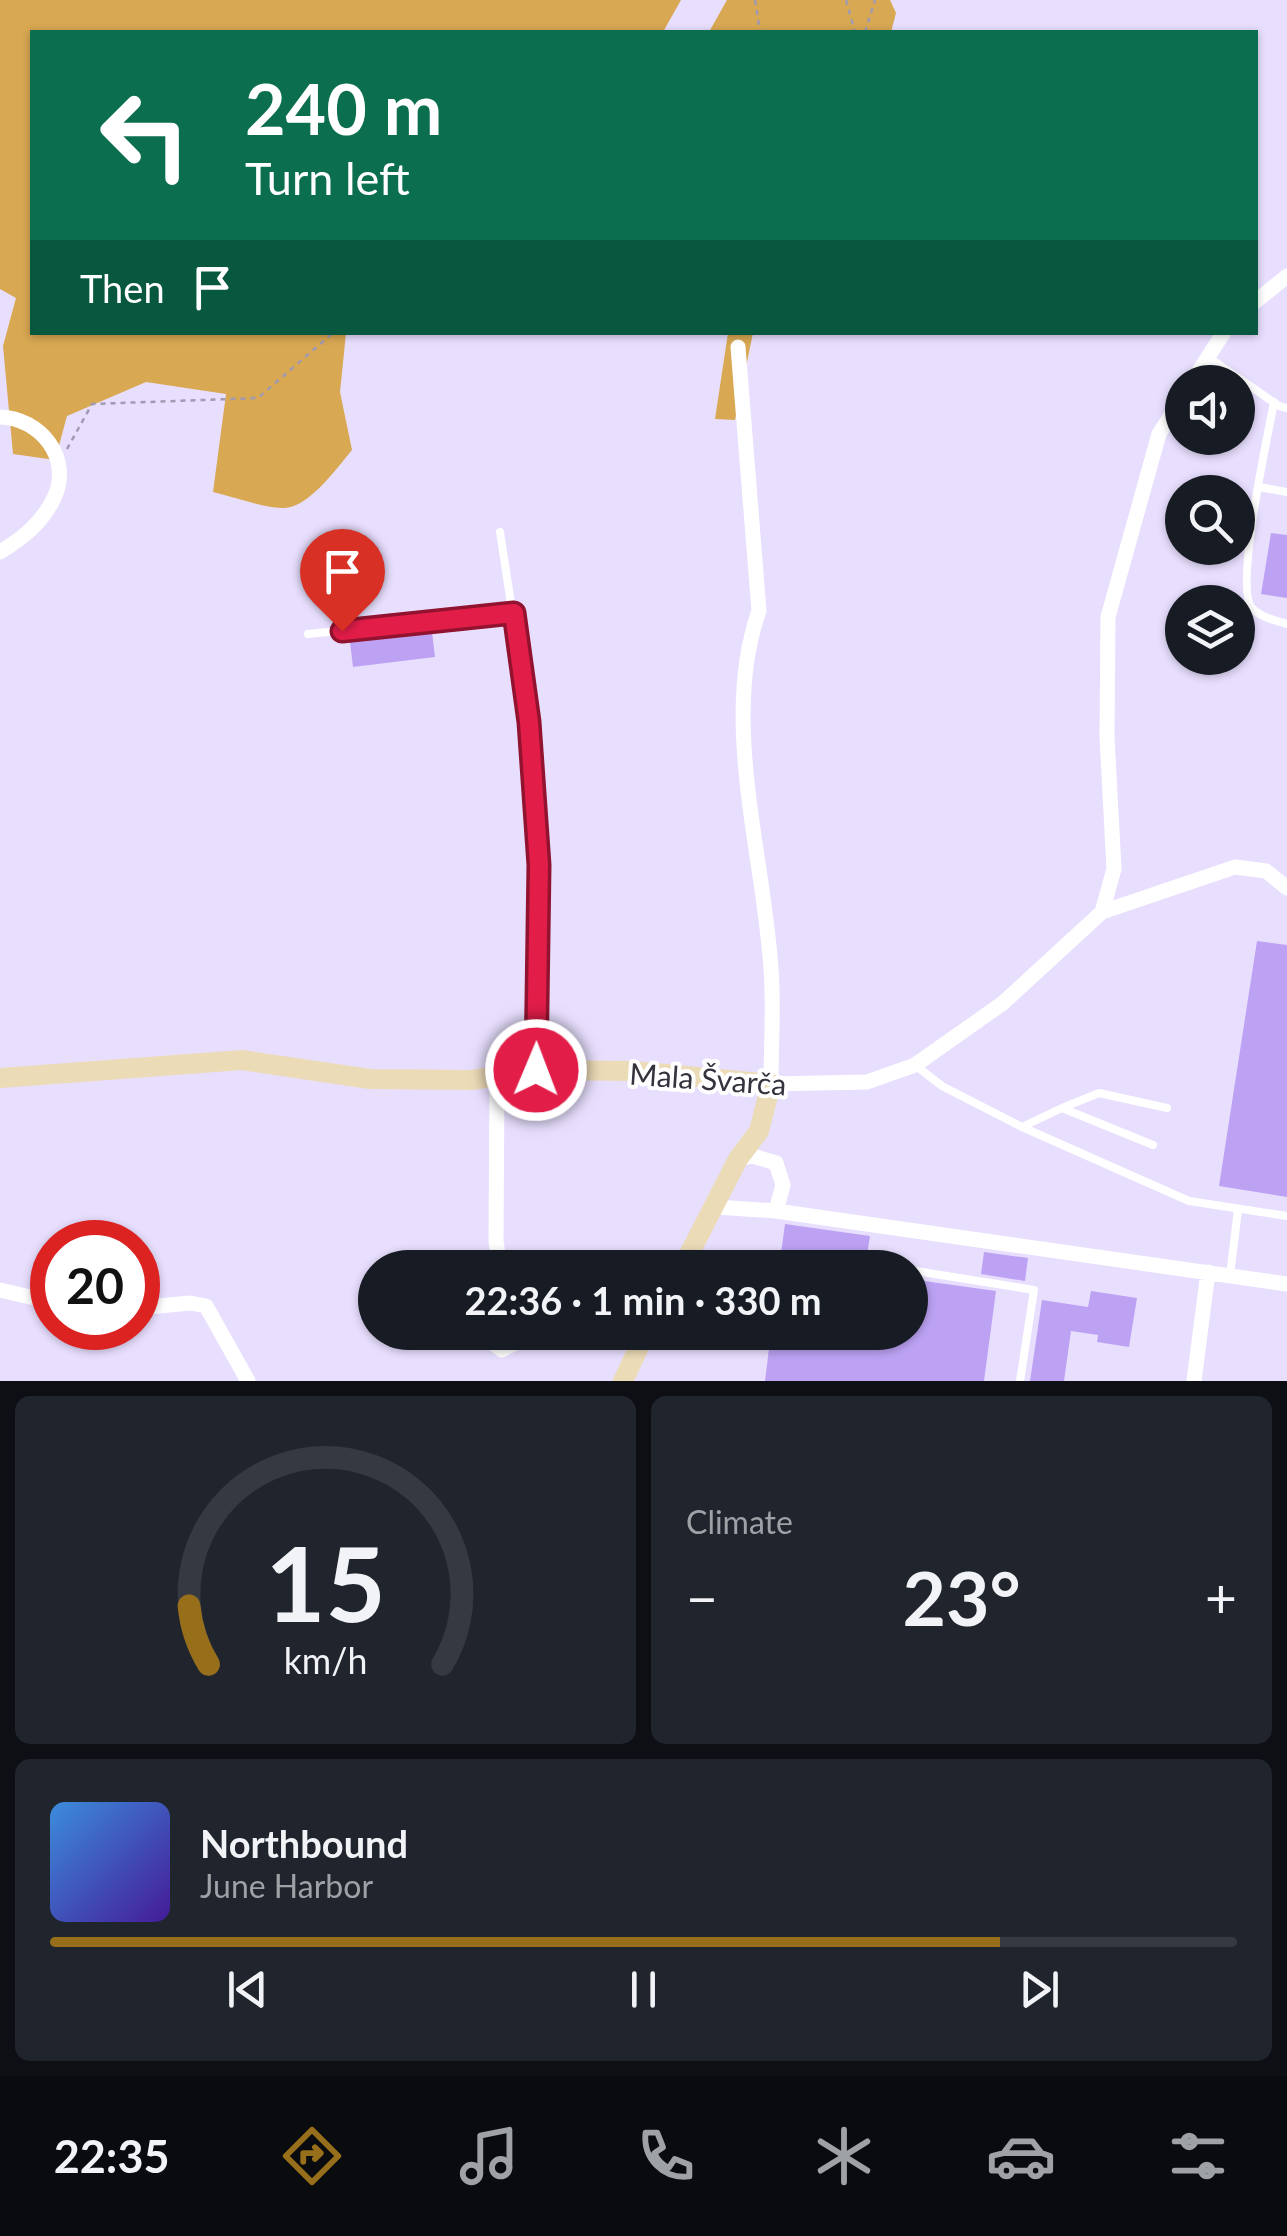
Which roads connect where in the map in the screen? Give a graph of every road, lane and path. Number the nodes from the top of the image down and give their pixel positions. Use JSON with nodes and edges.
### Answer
{"nodes":[{"id":1,"x":754,"y":0,"type":"edge"},
{"id":2,"x":846,"y":0,"type":"edge"},
{"id":3,"x":876,"y":0,"type":"edge"},
{"id":4,"x":760,"y":30,"type":"edge"},
{"id":5,"x":854,"y":30,"type":"edge"},
{"id":6,"x":866,"y":30,"type":"edge"},
{"id":7,"x":1287,"y":276,"type":"edge"},
{"id":8,"x":1258,"y":300,"type":"edge"},
{"id":9,"x":331,"y":335,"type":"edge"},
{"id":10,"x":1222,"y":335,"type":"edge"},
{"id":11,"x":738,"y":347,"type":"dead end"},
{"id":12,"x":1208,"y":357,"type":"junction"},
{"id":13,"x":1203,"y":365,"type":"edge"},
{"id":14,"x":1274,"y":402,"type":"junction"},
{"id":15,"x":1287,"y":408,"type":"edge"},
{"id":16,"x":0,"y":417,"type":"edge"},
{"id":17,"x":1165,"y":425,"type":"edge"},
{"id":18,"x":58,"y":465,"type":"junction"},
{"id":19,"x":1259,"y":486,"type":"junction"},
{"id":20,"x":1287,"y":492,"type":"edge"},
{"id":21,"x":500,"y":532,"type":"dead end"},
{"id":22,"x":0,"y":552,"type":"edge"},
{"id":23,"x":514,"y":613,"type":"junction"},
{"id":24,"x":1287,"y":624,"type":"edge"},
{"id":25,"x":308,"y":634,"type":"dead end"},
{"id":26,"x":1287,"y":888,"type":"edge"},
{"id":27,"x":1102,"y":912,"type":"junction"},
{"id":28,"x":916,"y":1065,"type":"junction"},
{"id":29,"x":536,"y":1070,"type":"junction"},
{"id":30,"x":497,"y":1076,"type":"junction"},
{"id":31,"x":0,"y":1078,"type":"edge"},
{"id":32,"x":771,"y":1084,"type":"junction"},
{"id":33,"x":1062,"y":1108,"type":"junction"},
{"id":34,"x":1166,"y":1108,"type":"dead end"},
{"id":35,"x":1022,"y":1127,"type":"junction"},
{"id":36,"x":1153,"y":1145,"type":"dead end"},
{"id":37,"x":738,"y":1159,"type":"junction"},
{"id":38,"x":716,"y":1206,"type":"junction"},
{"id":39,"x":1238,"y":1210,"type":"junction"},
{"id":40,"x":776,"y":1211,"type":"junction"},
{"id":41,"x":1287,"y":1216,"type":"edge"},
{"id":42,"x":497,"y":1250,"type":"edge"},
{"id":43,"x":692,"y":1250,"type":"edge"},
{"id":44,"x":1208,"y":1272,"type":"junction"},
{"id":45,"x":928,"y":1273,"type":"edge"},
{"id":46,"x":1230,"y":1275,"type":"junction"},
{"id":47,"x":1287,"y":1284,"type":"edge"},
{"id":48,"x":0,"y":1290,"type":"edge"},
{"id":49,"x":30,"y":1297,"type":"edge"},
{"id":50,"x":160,"y":1306,"type":"edge"},
{"id":51,"x":638,"y":1350,"type":"edge"},
{"id":52,"x":248,"y":1381,"type":"edge"},
{"id":53,"x":624,"y":1381,"type":"edge"},
{"id":54,"x":1020,"y":1381,"type":"edge"},
{"id":55,"x":1194,"y":1381,"type":"edge"}],
"edges":[{"from":1,"to":4,"type":"path"},
{"from":2,"to":5,"type":"path"},
{"from":3,"to":6,"type":"path"},
{"from":7,"to":8,"type":"street"},
{"from":9,"to":18,"type":"path"},
{"from":10,"to":12,"type":"street"},
{"from":11,"to":32,"type":"street"},
{"from":12,"to":13,"type":"street"},
{"from":12,"to":14,"type":"lane"},
{"from":14,"to":15,"type":"lane"},
{"from":14,"to":19,"type":"lane"},
{"from":16,"to":18,"type":"street"},
{"from":17,"to":27,"type":"street"},
{"from":18,"to":22,"type":"street"},
{"from":19,"to":20,"type":"lane"},
{"from":19,"to":24,"type":"lane"},
{"from":21,"to":23,"type":"lane"},
{"from":23,"to":25,"type":"lane"},
{"from":23,"to":29,"type":"lane"},
{"from":26,"to":27,"type":"street","name":"Mala Švarča"},
{"from":27,"to":28,"type":"street","name":"Mala Švarča"},
{"from":28,"to":32,"type":"street","name":"Mala Švarča"},
{"from":28,"to":35,"type":"lane"},
{"from":29,"to":30,"type":"street","name":"Mala Švarča"},
{"from":29,"to":32,"type":"street","name":"Mala Švarča"},
{"from":30,"to":31,"type":"street","name":"Mala Švarča"},
{"from":30,"to":42,"type":"street"},
{"from":32,"to":37,"type":"street"},
{"from":33,"to":34,"type":"lane"},
{"from":33,"to":35,"type":"lane"},
{"from":33,"to":36,"type":"lane"},
{"from":35,"to":39,"type":"lane"},
{"from":37,"to":38,"type":"street"},
{"from":37,"to":40,"type":"street"},
{"from":38,"to":40,"type":"street"},
{"from":38,"to":43,"type":"street"},
{"from":39,"to":41,"type":"lane"},
{"from":39,"to":46,"type":"lane"},
{"from":40,"to":44,"type":"street"},
{"from":44,"to":46,"type":"street"},
{"from":44,"to":55,"type":"street"},
{"from":45,"to":54,"type":"lane"},
{"from":46,"to":47,"type":"street"},
{"from":48,"to":49,"type":"street"},
{"from":50,"to":52,"type":"street"},
{"from":51,"to":53,"type":"street"}]}
